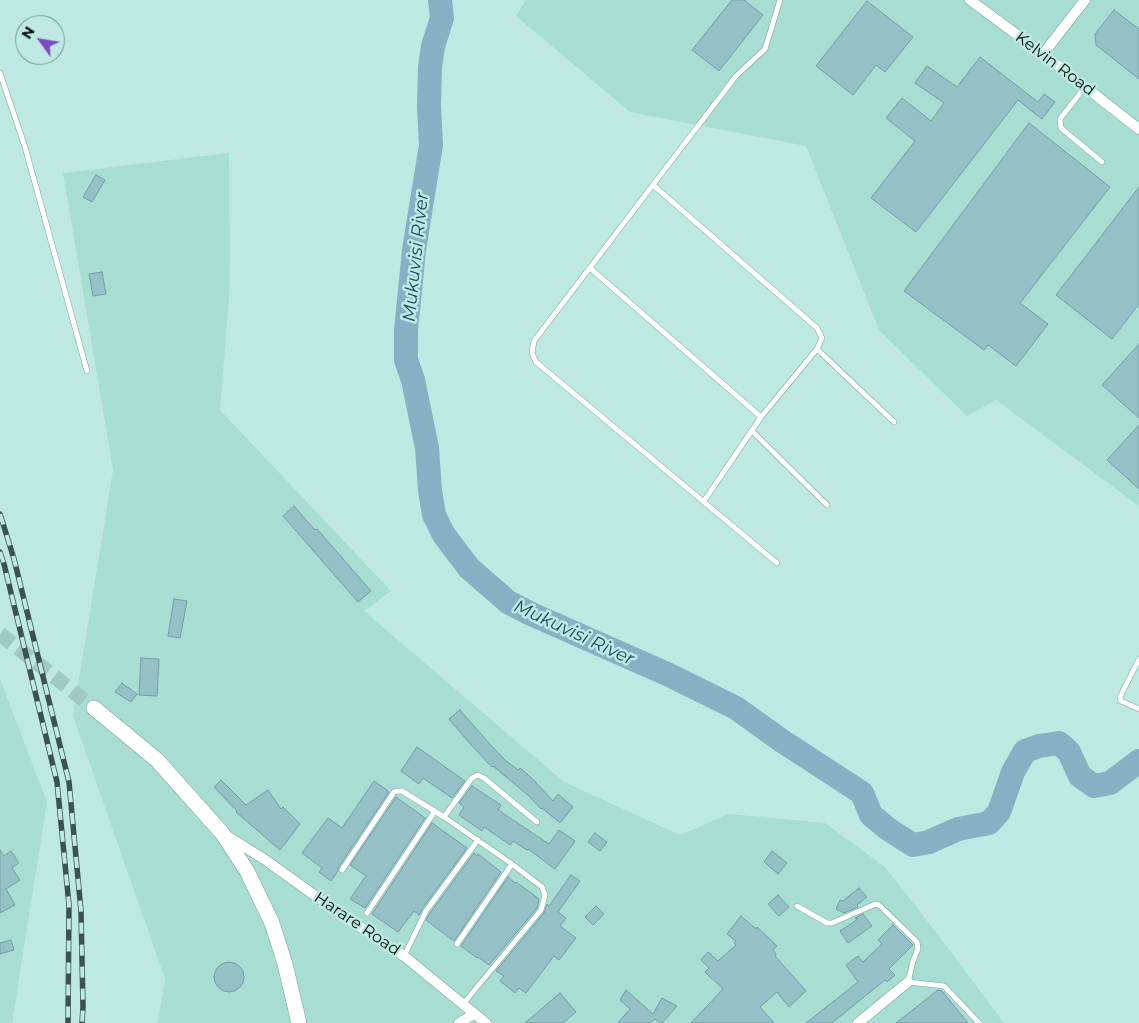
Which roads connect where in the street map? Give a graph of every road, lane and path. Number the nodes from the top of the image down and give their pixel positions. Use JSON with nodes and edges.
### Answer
{"nodes":[{"id":1,"x":780,"y":0,"type":"edge"},
{"id":2,"x":970,"y":0,"type":"edge"},
{"id":3,"x":1085,"y":0,"type":"edge"},
{"id":4,"x":1043,"y":54,"type":"junction"},
{"id":5,"x":0,"y":74,"type":"edge"},
{"id":6,"x":1085,"y":86,"type":"junction"},
{"id":7,"x":1139,"y":129,"type":"edge"},
{"id":8,"x":1102,"y":162,"type":"dead end"},
{"id":9,"x":653,"y":185,"type":"junction"},
{"id":10,"x":590,"y":268,"type":"junction"},
{"id":11,"x":817,"y":349,"type":"junction"},
{"id":12,"x":87,"y":371,"type":"dead end"},
{"id":13,"x":761,"y":417,"type":"junction"},
{"id":14,"x":894,"y":422,"type":"dead end"},
{"id":15,"x":752,"y":431,"type":"junction"},
{"id":16,"x":704,"y":502,"type":"junction"},
{"id":17,"x":827,"y":505,"type":"dead end"},
{"id":18,"x":778,"y":562,"type":"dead end"},
{"id":19,"x":1139,"y":659,"type":"edge"},
{"id":20,"x":94,"y":708,"type":"tunnel mouth"},
{"id":21,"x":1139,"y":709,"type":"edge"},
{"id":22,"x":435,"y":811,"type":"junction"},
{"id":23,"x":444,"y":817,"type":"junction"},
{"id":24,"x":537,"y":822,"type":"dead end"},
{"id":25,"x":222,"y":833,"type":"junction"},
{"id":26,"x":478,"y":840,"type":"junction"},
{"id":27,"x":512,"y":864,"type":"junction"},
{"id":28,"x":342,"y":870,"type":"dead end"},
{"id":29,"x":797,"y":906,"type":"dead end"},
{"id":30,"x":367,"y":913,"type":"dead end"},
{"id":31,"x":457,"y":944,"type":"dead end"},
{"id":32,"x":404,"y":956,"type":"junction"},
{"id":33,"x":908,"y":982,"type":"junction"},
{"id":34,"x":462,"y":1005,"type":"junction"},
{"id":35,"x":474,"y":1014,"type":"junction"},
{"id":36,"x":300,"y":1023,"type":"edge"},
{"id":37,"x":459,"y":1023,"type":"edge"},
{"id":38,"x":486,"y":1023,"type":"edge"},
{"id":39,"x":858,"y":1023,"type":"edge"},
{"id":40,"x":979,"y":1023,"type":"edge"}],
"edges":[{"from":1,"to":9,"type":"lane"},
{"from":2,"to":4,"type":"street","name":"Kelvin Road"},
{"from":3,"to":4,"type":"street"},
{"from":4,"to":6,"type":"street","name":"Kelvin Road"},
{"from":5,"to":12,"type":"lane"},
{"from":6,"to":7,"type":"street","name":"Kelvin Road"},
{"from":6,"to":8,"type":"lane"},
{"from":9,"to":10,"type":"lane"},
{"from":9,"to":11,"type":"lane"},
{"from":10,"to":13,"type":"lane"},
{"from":10,"to":16,"type":"lane"},
{"from":11,"to":13,"type":"lane"},
{"from":11,"to":14,"type":"lane"},
{"from":13,"to":15,"type":"lane"},
{"from":15,"to":16,"type":"lane"},
{"from":15,"to":17,"type":"lane"},
{"from":16,"to":18,"type":"lane"},
{"from":19,"to":21,"type":"lane"},
{"from":20,"to":25,"type":"street"},
{"from":22,"to":23,"type":"lane"},
{"from":22,"to":28,"type":"lane"},
{"from":22,"to":30,"type":"lane"},
{"from":23,"to":24,"type":"lane"},
{"from":23,"to":26,"type":"lane"},
{"from":25,"to":32,"type":"street","name":"Harare Road"},
{"from":25,"to":36,"type":"street"},
{"from":26,"to":27,"type":"lane"},
{"from":26,"to":32,"type":"lane"},
{"from":27,"to":31,"type":"lane"},
{"from":27,"to":34,"type":"lane"},
{"from":29,"to":33,"type":"lane"},
{"from":32,"to":34,"type":"street","name":"Harare Road"},
{"from":33,"to":39,"type":"street"},
{"from":33,"to":40,"type":"lane"},
{"from":34,"to":35,"type":"street","name":"Harare Road"},
{"from":35,"to":37,"type":"street"},
{"from":35,"to":38,"type":"street","name":"Harare Road"}]}
